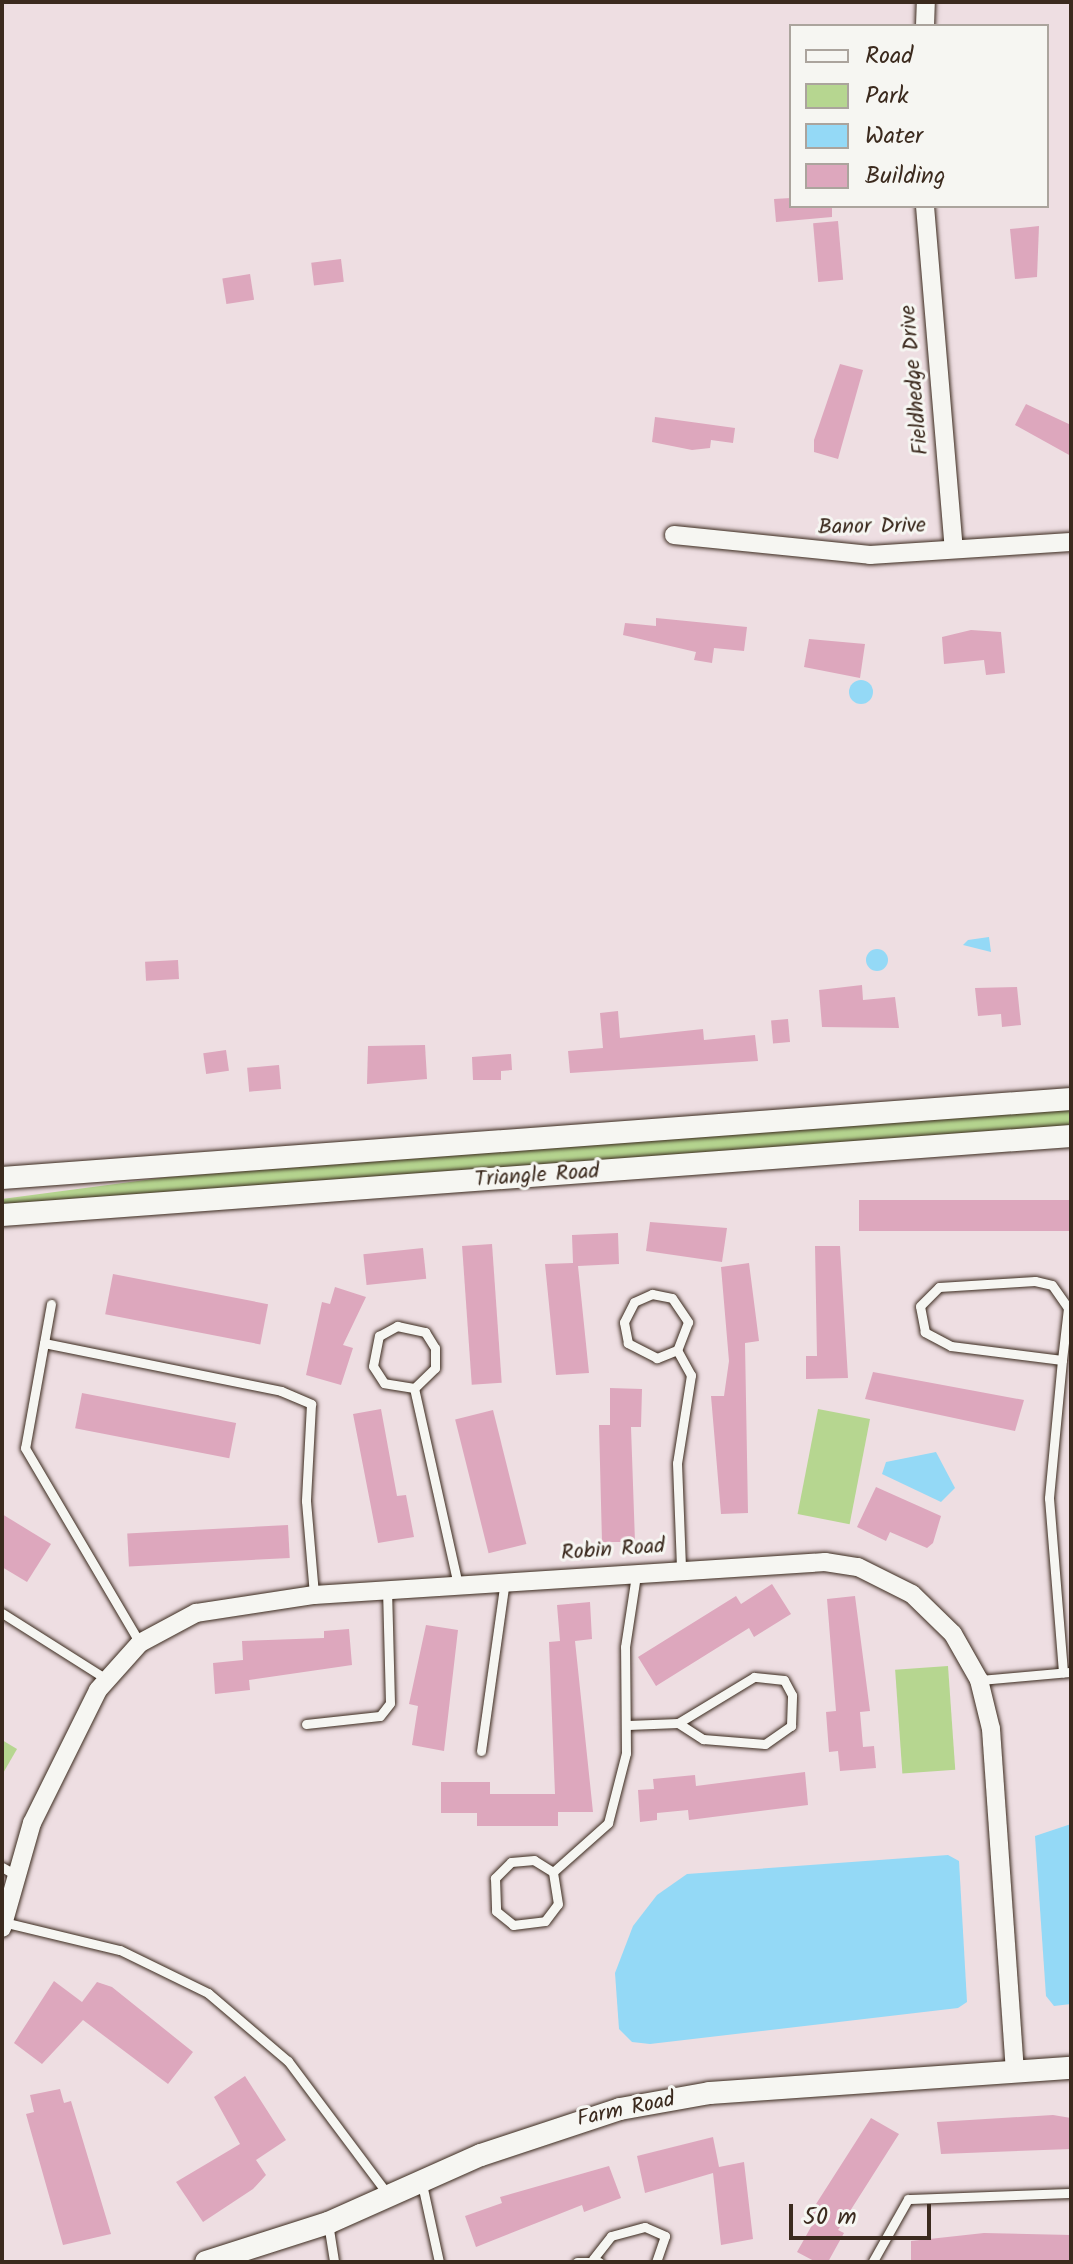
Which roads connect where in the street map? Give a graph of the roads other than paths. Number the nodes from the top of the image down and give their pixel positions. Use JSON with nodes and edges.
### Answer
{"nodes":[{"id":1,"x":926,"y":2,"type":"edge"},
{"id":2,"x":925,"y":24,"type":"edge"},
{"id":3,"x":925,"y":208,"type":"edge"},
{"id":4,"x":674,"y":535,"type":"dead end"},
{"id":5,"x":1071,"y":542,"type":"edge"},
{"id":6,"x":954,"y":549,"type":"junction"},
{"id":7,"x":1071,"y":1099,"type":"edge"},
{"id":8,"x":1071,"y":1136,"type":"edge"},
{"id":9,"x":2,"y":1178,"type":"edge"},
{"id":10,"x":2,"y":1215,"type":"edge"},
{"id":11,"x":51,"y":1304,"type":"dead end"},
{"id":12,"x":44,"y":1343,"type":"junction"},
{"id":13,"x":677,"y":1350,"type":"junction"},
{"id":14,"x":1062,"y":1360,"type":"junction"},
{"id":15,"x":414,"y":1388,"type":"junction"},
{"id":16,"x":681,"y":1569,"type":"junction"},
{"id":17,"x":637,"y":1572,"type":"junction"},
{"id":18,"x":505,"y":1581,"type":"junction"},
{"id":19,"x":458,"y":1585,"type":"junction"},
{"id":20,"x":387,"y":1590,"type":"junction"},
{"id":21,"x":314,"y":1595,"type":"junction"},
{"id":22,"x":2,"y":1613,"type":"edge"},
{"id":23,"x":140,"y":1643,"type":"junction"},
{"id":24,"x":1067,"y":1672,"type":"edge"},
{"id":25,"x":105,"y":1678,"type":"junction"},
{"id":26,"x":979,"y":1680,"type":"junction"},
{"id":27,"x":678,"y":1723,"type":"junction"},
{"id":28,"x":306,"y":1724,"type":"dead end"},
{"id":29,"x":628,"y":1725,"type":"junction"},
{"id":30,"x":481,"y":1751,"type":"dead end"},
{"id":31,"x":8,"y":1870,"type":"edge"},
{"id":32,"x":553,"y":1872,"type":"junction"},
{"id":33,"x":2,"y":1925,"type":"edge"},
{"id":34,"x":1071,"y":2068,"type":"edge"},
{"id":35,"x":1015,"y":2069,"type":"junction"},
{"id":36,"x":421,"y":2181,"type":"junction"},
{"id":37,"x":1071,"y":2193,"type":"edge"},
{"id":38,"x":389,"y":2196,"type":"junction"},
{"id":39,"x":328,"y":2223,"type":"junction"},
{"id":40,"x":596,"y":2260,"type":"edge"},
{"id":41,"x":873,"y":2261,"type":"edge"},
{"id":42,"x":206,"y":2262,"type":"edge"},
{"id":43,"x":334,"y":2262,"type":"edge"},
{"id":44,"x":439,"y":2262,"type":"edge"},
{"id":45,"x":577,"y":2262,"type":"edge"},
{"id":46,"x":656,"y":2262,"type":"edge"}],
"edges":[{"from":1,"to":2,"type":"street"},
{"from":3,"to":6,"type":"street","name":"Fieldhedge Drive"},
{"from":4,"to":6,"type":"street","name":"Banor Drive"},
{"from":5,"to":6,"type":"street","name":"Banor Drive"},
{"from":7,"to":9,"type":"street","name":"Triangle Road"},
{"from":8,"to":10,"type":"street","name":"Triangle Road"},
{"from":11,"to":12,"type":"lane"},
{"from":12,"to":21,"type":"lane"},
{"from":12,"to":23,"type":"lane"},
{"from":13,"to":13,"type":"lane"},
{"from":13,"to":16,"type":"lane"},
{"from":14,"to":14,"type":"lane"},
{"from":14,"to":24,"type":"lane"},
{"from":15,"to":15,"type":"lane"},
{"from":15,"to":19,"type":"lane"},
{"from":16,"to":17,"type":"street","name":"Robin Road"},
{"from":16,"to":26,"type":"street","name":"Robin Road"},
{"from":17,"to":18,"type":"street","name":"Robin Road"},
{"from":17,"to":29,"type":"lane"},
{"from":18,"to":19,"type":"street","name":"Robin Road"},
{"from":18,"to":30,"type":"lane"},
{"from":19,"to":20,"type":"street","name":"Robin Road"},
{"from":20,"to":21,"type":"street","name":"Robin Road"},
{"from":20,"to":28,"type":"lane"},
{"from":21,"to":23,"type":"street","name":"Robin Road"},
{"from":22,"to":25,"type":"lane"},
{"from":23,"to":25,"type":"street","name":"Robin Road"},
{"from":24,"to":26,"type":"lane"},
{"from":25,"to":31,"type":"street","name":"Robin Road"},
{"from":26,"to":35,"type":"street","name":"Robin Road"},
{"from":27,"to":27,"type":"lane"},
{"from":27,"to":29,"type":"lane"},
{"from":29,"to":32,"type":"lane"},
{"from":31,"to":33,"type":"street","name":"Robin Road"},
{"from":32,"to":32,"type":"lane"},
{"from":33,"to":38,"type":"lane"},
{"from":34,"to":35,"type":"street","name":"Farm Road"},
{"from":35,"to":36,"type":"street","name":"Farm Road"},
{"from":36,"to":38,"type":"street","name":"Farm Road"},
{"from":36,"to":44,"type":"lane"},
{"from":37,"to":41,"type":"lane"},
{"from":38,"to":39,"type":"street","name":"Farm Road"},
{"from":39,"to":42,"type":"street","name":"Farm Road"},
{"from":39,"to":43,"type":"lane"},
{"from":40,"to":45,"type":"lane"},
{"from":40,"to":46,"type":"lane"}]}
